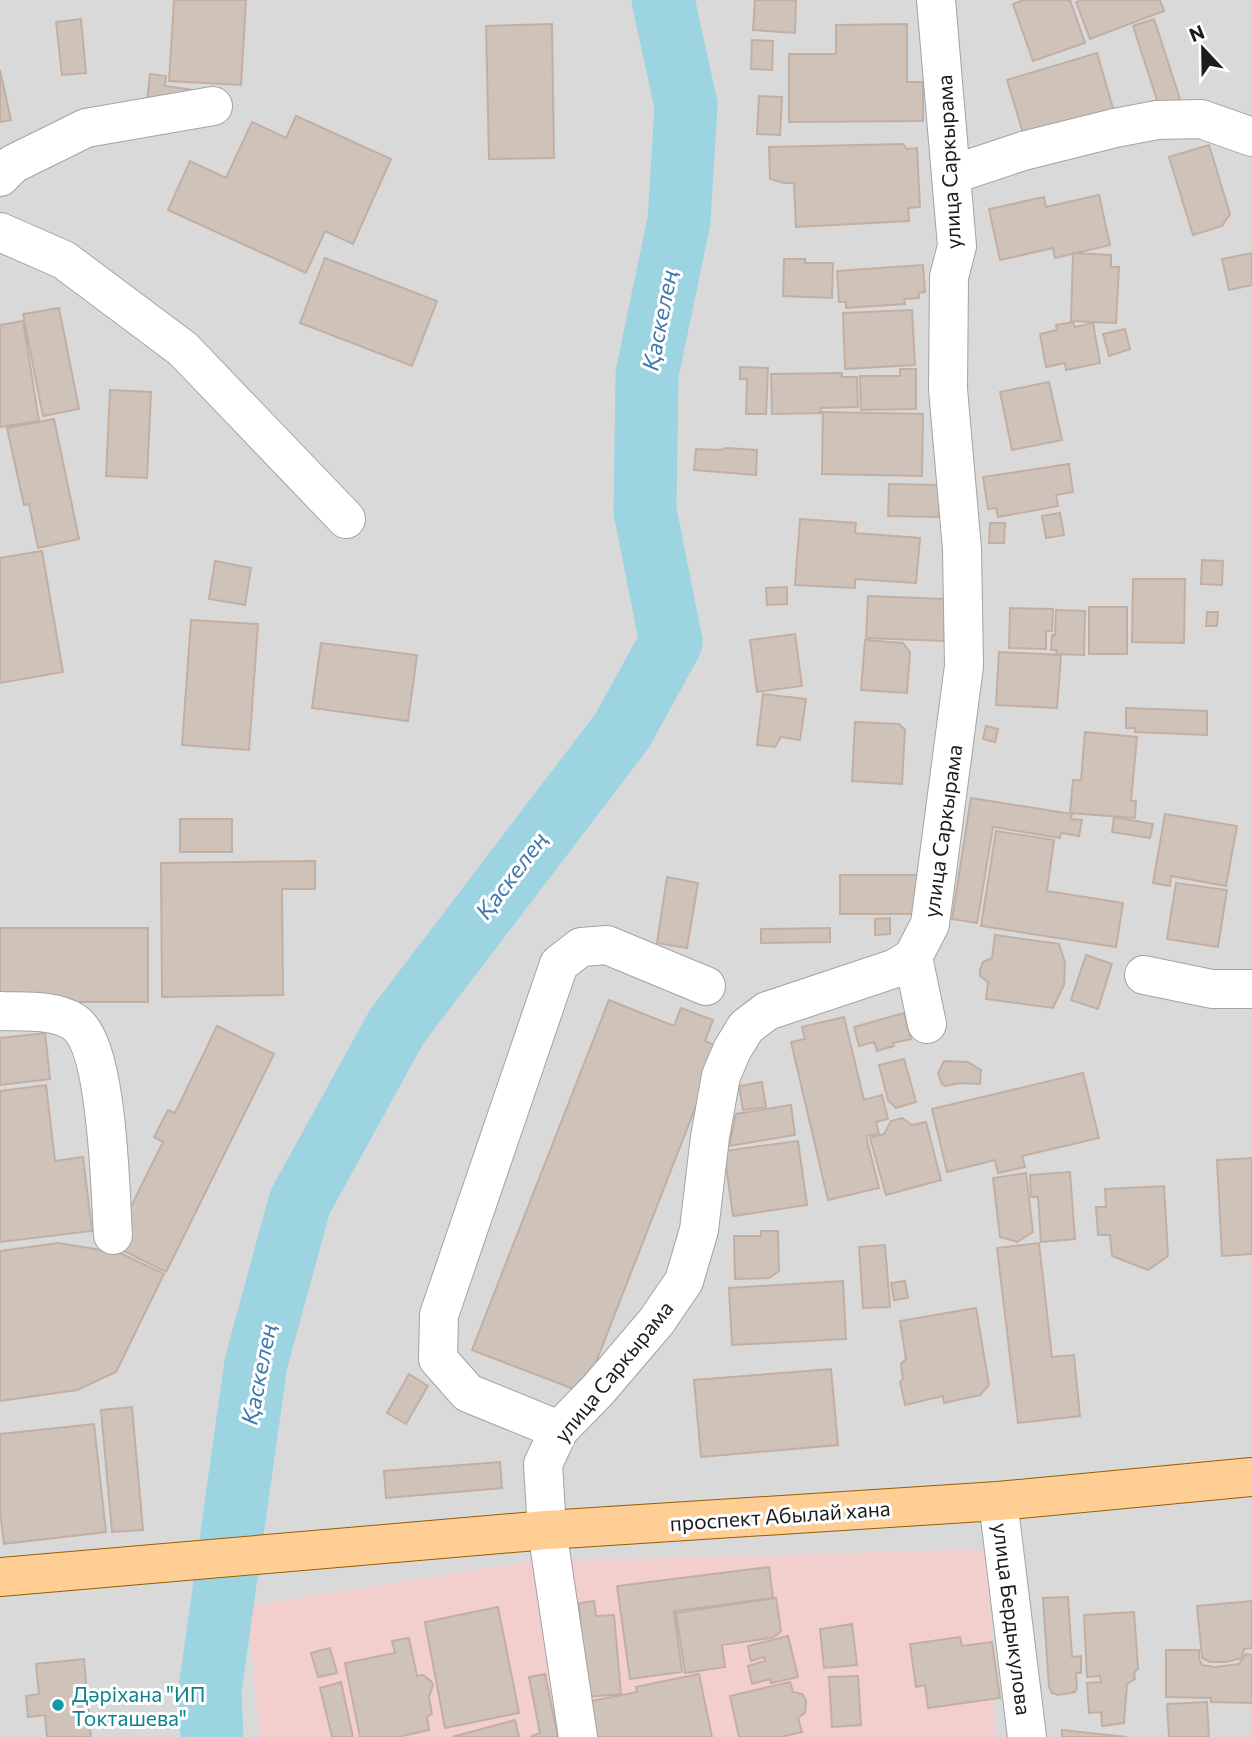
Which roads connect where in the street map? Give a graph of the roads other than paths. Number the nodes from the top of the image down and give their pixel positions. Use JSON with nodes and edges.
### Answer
{"nodes":[{"id":1,"x":936,"y":0,"type":"edge"},
{"id":2,"x":213,"y":106,"type":"dead end"},
{"id":3,"x":1252,"y":137,"type":"edge"},
{"id":4,"x":951,"y":174,"type":"junction"},
{"id":5,"x":0,"y":177,"type":"edge"},
{"id":6,"x":0,"y":232,"type":"edge"},
{"id":7,"x":346,"y":519,"type":"dead end"},
{"id":8,"x":913,"y":957,"type":"junction"},
{"id":9,"x":1144,"y":975,"type":"dead end"},
{"id":10,"x":706,"y":986,"type":"dead end"},
{"id":11,"x":1252,"y":989,"type":"edge"},
{"id":12,"x":0,"y":1011,"type":"edge"},
{"id":13,"x":927,"y":1024,"type":"dead end"},
{"id":14,"x":113,"y":1235,"type":"dead end"},
{"id":15,"x":559,"y":1430,"type":"junction"},
{"id":16,"x":1252,"y":1477,"type":"edge"},
{"id":17,"x":998,"y":1501,"type":"junction"},
{"id":18,"x":547,"y":1530,"type":"junction"},
{"id":19,"x":0,"y":1577,"type":"edge"},
{"id":20,"x":578,"y":1737,"type":"edge"},
{"id":21,"x":1027,"y":1737,"type":"edge"}],
"edges":[{"from":1,"to":4,"type":"street","name":"улица Саркырама"},
{"from":2,"to":5,"type":"street"},
{"from":3,"to":4,"type":"street"},
{"from":4,"to":8,"type":"street","name":"улица Саркырама"},
{"from":6,"to":7,"type":"street"},
{"from":8,"to":13,"type":"street"},
{"from":8,"to":15,"type":"street","name":"улица Саркырама"},
{"from":9,"to":11,"type":"street"},
{"from":10,"to":15,"type":"street"},
{"from":12,"to":14,"type":"street"},
{"from":15,"to":18,"type":"street","name":"улица Саркырама"},
{"from":16,"to":17,"type":"main road","name":"проспект Абылай хана"},
{"from":17,"to":18,"type":"main road","name":"проспект Абылай хана"},
{"from":17,"to":21,"type":"street","name":"улица Бердыкулова"},
{"from":18,"to":19,"type":"main road","name":"проспект Абылай хана"},
{"from":18,"to":20,"type":"street","name":"улица Саркырама"}]}
